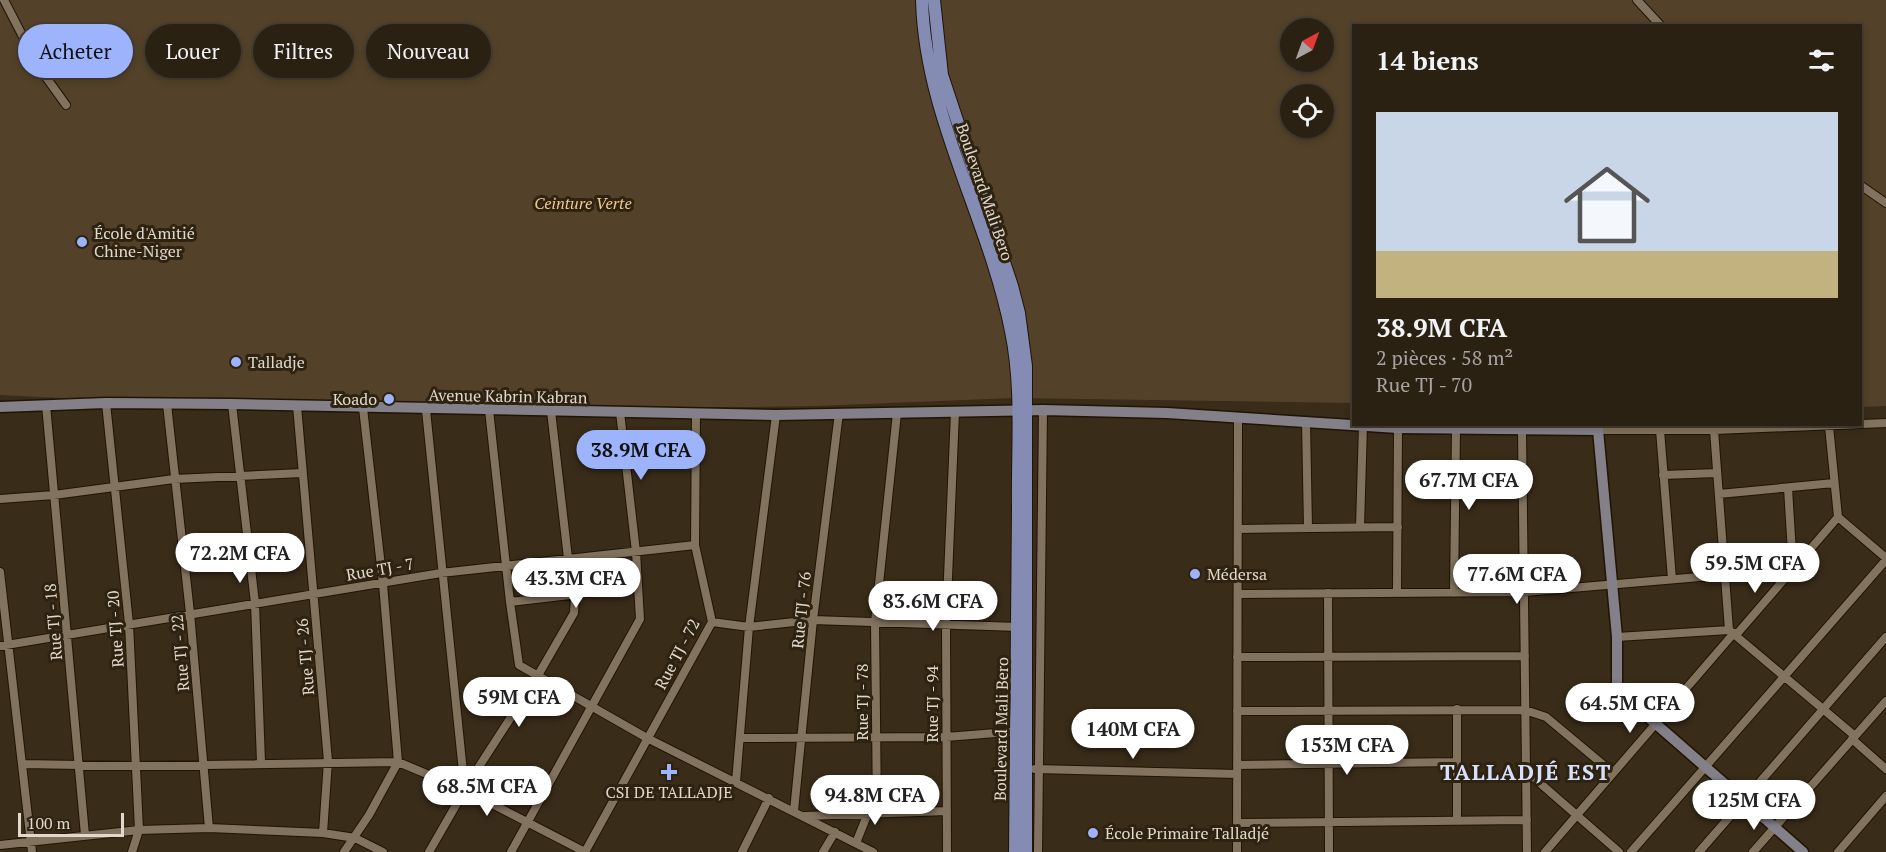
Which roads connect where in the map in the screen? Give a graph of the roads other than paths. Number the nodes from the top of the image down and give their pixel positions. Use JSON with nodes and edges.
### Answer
{"nodes":[{"id":1,"x":3,"y":0,"type":"edge"},
{"id":2,"x":922,"y":0,"type":"edge"},
{"id":3,"x":934,"y":0,"type":"edge"},
{"id":4,"x":1637,"y":0,"type":"edge"},
{"id":5,"x":1659,"y":24,"type":"edge"},
{"id":6,"x":66,"y":105,"type":"dead end"},
{"id":7,"x":1862,"y":186,"type":"edge"},
{"id":8,"x":1886,"y":203,"type":"edge"},
{"id":9,"x":1022,"y":394,"type":"junction"},
{"id":10,"x":106,"y":403,"type":"junction"},
{"id":11,"x":167,"y":404,"type":"junction"},
{"id":12,"x":232,"y":404,"type":"junction"},
{"id":13,"x":46,"y":405,"type":"junction"},
{"id":14,"x":297,"y":406,"type":"junction"},
{"id":15,"x":0,"y":407,"type":"edge"},
{"id":16,"x":363,"y":408,"type":"junction"},
{"id":17,"x":426,"y":410,"type":"junction"},
{"id":18,"x":489,"y":410,"type":"junction"},
{"id":19,"x":1022,"y":410,"type":"junction"},
{"id":20,"x":1043,"y":410,"type":"junction"},
{"id":21,"x":551,"y":411,"type":"junction"},
{"id":22,"x":620,"y":412,"type":"junction"},
{"id":23,"x":955,"y":412,"type":"junction"},
{"id":24,"x":839,"y":413,"type":"junction"},
{"id":25,"x":897,"y":413,"type":"junction"},
{"id":26,"x":696,"y":414,"type":"junction"},
{"id":27,"x":776,"y":415,"type":"junction"},
{"id":28,"x":1238,"y":417,"type":"junction"},
{"id":29,"x":1306,"y":422,"type":"junction"},
{"id":30,"x":1886,"y":423,"type":"edge"},
{"id":31,"x":1862,"y":424,"type":"edge"},
{"id":32,"x":1352,"y":425,"type":"edge"},
{"id":33,"x":1363,"y":426,"type":"edge"},
{"id":34,"x":1829,"y":426,"type":"joint"},
{"id":35,"x":1022,"y":428,"type":"junction"},
{"id":36,"x":1398,"y":428,"type":"junction"},
{"id":37,"x":1456,"y":429,"type":"junction"},
{"id":38,"x":1522,"y":430,"type":"junction"},
{"id":39,"x":1598,"y":430,"type":"junction"},
{"id":40,"x":1660,"y":430,"type":"junction"},
{"id":41,"x":1714,"y":430,"type":"junction"},
{"id":42,"x":1028,"y":453,"type":"junction"},
{"id":43,"x":1042,"y":454,"type":"junction"},
{"id":44,"x":302,"y":473,"type":"junction"},
{"id":45,"x":1718,"y":473,"type":"junction"},
{"id":46,"x":1664,"y":475,"type":"junction"},
{"id":47,"x":240,"y":477,"type":"junction"},
{"id":48,"x":174,"y":479,"type":"junction"},
{"id":49,"x":1834,"y":483,"type":"junction"},
{"id":50,"x":115,"y":485,"type":"junction"},
{"id":51,"x":1788,"y":488,"type":"junction"},
{"id":52,"x":1719,"y":494,"type":"junction"},
{"id":53,"x":54,"y":495,"type":"junction"},
{"id":54,"x":0,"y":499,"type":"edge"},
{"id":55,"x":1838,"y":517,"type":"junction"},
{"id":56,"x":1360,"y":527,"type":"junction"},
{"id":57,"x":1398,"y":527,"type":"junction"},
{"id":58,"x":1308,"y":528,"type":"junction"},
{"id":59,"x":1238,"y":529,"type":"junction"},
{"id":60,"x":695,"y":545,"type":"junction"},
{"id":61,"x":636,"y":552,"type":"junction"},
{"id":62,"x":568,"y":558,"type":"junction"},
{"id":63,"x":1886,"y":559,"type":"edge"},
{"id":64,"x":506,"y":564,"type":"junction"},
{"id":65,"x":1793,"y":569,"type":"junction"},
{"id":66,"x":0,"y":572,"type":"edge"},
{"id":67,"x":441,"y":573,"type":"junction"},
{"id":68,"x":1725,"y":576,"type":"junction"},
{"id":69,"x":1672,"y":579,"type":"junction"},
{"id":70,"x":383,"y":584,"type":"junction"},
{"id":71,"x":1612,"y":585,"type":"junction"},
{"id":72,"x":638,"y":586,"type":"junction"},
{"id":73,"x":1397,"y":592,"type":"junction"},
{"id":74,"x":1454,"y":592,"type":"junction"},
{"id":75,"x":1524,"y":592,"type":"junction"},
{"id":76,"x":1328,"y":593,"type":"junction"},
{"id":77,"x":313,"y":594,"type":"junction"},
{"id":78,"x":1238,"y":594,"type":"junction"},
{"id":79,"x":575,"y":596,"type":"junction"},
{"id":80,"x":510,"y":602,"type":"junction"},
{"id":81,"x":255,"y":603,"type":"junction"},
{"id":82,"x":190,"y":613,"type":"junction"},
{"id":83,"x":813,"y":620,"type":"junction"},
{"id":84,"x":712,"y":622,"type":"junction"},
{"id":85,"x":875,"y":622,"type":"junction"},
{"id":86,"x":129,"y":624,"type":"junction"},
{"id":87,"x":946,"y":624,"type":"junction"},
{"id":88,"x":748,"y":627,"type":"junction"},
{"id":89,"x":1018,"y":627,"type":"junction"},
{"id":90,"x":1733,"y":633,"type":"junction"},
{"id":91,"x":68,"y":635,"type":"junction"},
{"id":92,"x":1617,"y":637,"type":"junction"},
{"id":93,"x":1886,"y":637,"type":"edge"},
{"id":94,"x":4,"y":646,"type":"edge"},
{"id":95,"x":1525,"y":656,"type":"junction"},
{"id":96,"x":1238,"y":657,"type":"junction"},
{"id":97,"x":1329,"y":658,"type":"junction"},
{"id":98,"x":1784,"y":675,"type":"junction"},
{"id":99,"x":537,"y":677,"type":"junction"},
{"id":100,"x":1886,"y":701,"type":"edge"},
{"id":101,"x":591,"y":708,"type":"junction"},
{"id":102,"x":1329,"y":709,"type":"junction"},
{"id":103,"x":1824,"y":709,"type":"junction"},
{"id":104,"x":1458,"y":710,"type":"junction"},
{"id":105,"x":1525,"y":710,"type":"junction"},
{"id":106,"x":1238,"y":711,"type":"junction"},
{"id":107,"x":1656,"y":724,"type":"junction"},
{"id":108,"x":1023,"y":731,"type":"junction"},
{"id":109,"x":946,"y":736,"type":"junction"},
{"id":110,"x":801,"y":737,"type":"junction"},
{"id":111,"x":876,"y":737,"type":"junction"},
{"id":112,"x":647,"y":738,"type":"junction"},
{"id":113,"x":740,"y":738,"type":"junction"},
{"id":114,"x":1854,"y":738,"type":"junction"},
{"id":115,"x":328,"y":761,"type":"junction"},
{"id":116,"x":261,"y":762,"type":"junction"},
{"id":117,"x":398,"y":762,"type":"junction"},
{"id":118,"x":1457,"y":762,"type":"junction"},
{"id":119,"x":23,"y":764,"type":"junction"},
{"id":120,"x":203,"y":764,"type":"junction"},
{"id":121,"x":1328,"y":764,"type":"junction"},
{"id":122,"x":80,"y":765,"type":"junction"},
{"id":123,"x":1237,"y":765,"type":"junction"},
{"id":124,"x":135,"y":766,"type":"junction"},
{"id":125,"x":1705,"y":766,"type":"junction"},
{"id":126,"x":1033,"y":769,"type":"junction"},
{"id":127,"x":1886,"y":769,"type":"edge"},
{"id":128,"x":1526,"y":771,"type":"junction"},
{"id":129,"x":1613,"y":773,"type":"junction"},
{"id":130,"x":1237,"y":774,"type":"junction"},
{"id":131,"x":736,"y":782,"type":"junction"},
{"id":132,"x":456,"y":787,"type":"junction"},
{"id":133,"x":465,"y":790,"type":"junction"},
{"id":134,"x":1886,"y":796,"type":"edge"},
{"id":135,"x":769,"y":798,"type":"junction"},
{"id":136,"x":1744,"y":801,"type":"junction"},
{"id":137,"x":794,"y":811,"type":"junction"},
{"id":138,"x":947,"y":812,"type":"junction"},
{"id":139,"x":868,"y":813,"type":"junction"},
{"id":140,"x":877,"y":813,"type":"junction"},
{"id":141,"x":1577,"y":815,"type":"junction"},
{"id":142,"x":803,"y":816,"type":"junction"},
{"id":143,"x":1457,"y":820,"type":"junction"},
{"id":144,"x":1527,"y":820,"type":"junction"},
{"id":145,"x":1329,"y":821,"type":"junction"},
{"id":146,"x":1237,"y":823,"type":"junction"},
{"id":147,"x":527,"y":824,"type":"junction"},
{"id":148,"x":1775,"y":827,"type":"junction"},
{"id":149,"x":208,"y":828,"type":"junction"},
{"id":150,"x":139,"y":831,"type":"junction"},
{"id":151,"x":835,"y":832,"type":"junction"},
{"id":152,"x":323,"y":833,"type":"junction"},
{"id":153,"x":85,"y":835,"type":"junction"},
{"id":154,"x":355,"y":838,"type":"junction"},
{"id":155,"x":30,"y":840,"type":"junction"},
{"id":156,"x":856,"y":843,"type":"junction"},
{"id":157,"x":0,"y":845,"type":"edge"},
{"id":158,"x":32,"y":852,"type":"edge"},
{"id":159,"x":132,"y":852,"type":"edge"},
{"id":160,"x":344,"y":852,"type":"edge"},
{"id":161,"x":383,"y":852,"type":"edge"},
{"id":162,"x":429,"y":852,"type":"edge"},
{"id":163,"x":511,"y":852,"type":"edge"},
{"id":164,"x":585,"y":852,"type":"edge"},
{"id":165,"x":742,"y":852,"type":"edge"},
{"id":166,"x":823,"y":852,"type":"edge"},
{"id":167,"x":873,"y":852,"type":"edge"},
{"id":168,"x":947,"y":852,"type":"edge"},
{"id":169,"x":1015,"y":852,"type":"edge"},
{"id":170,"x":1026,"y":852,"type":"edge"},
{"id":171,"x":1038,"y":852,"type":"edge"},
{"id":172,"x":1237,"y":852,"type":"edge"},
{"id":173,"x":1329,"y":852,"type":"edge"},
{"id":174,"x":1527,"y":852,"type":"edge"},
{"id":175,"x":1545,"y":852,"type":"edge"},
{"id":176,"x":1619,"y":852,"type":"edge"},
{"id":177,"x":1631,"y":852,"type":"edge"},
{"id":178,"x":1699,"y":852,"type":"edge"},
{"id":179,"x":1754,"y":852,"type":"edge"},
{"id":180,"x":1803,"y":852,"type":"edge"},
{"id":181,"x":1838,"y":852,"type":"edge"}],
"edges":[{"from":1,"to":6,"type":"street"},
{"from":2,"to":9,"type":"main road","name":"Boulevard Mali Bero"},
{"from":3,"to":9,"type":"main road","name":"Boulevard Mali Bero"},
{"from":4,"to":5,"type":"street"},
{"from":7,"to":8,"type":"street"},
{"from":9,"to":19,"type":"main road"},
{"from":10,"to":11,"type":"street","name":"Avenue Kabrin Kabran"},
{"from":10,"to":13,"type":"street","name":"Avenue Kabrin Kabran"},
{"from":10,"to":50,"type":"street","name":"Rue TJ - 20"},
{"from":11,"to":12,"type":"street","name":"Avenue Kabrin Kabran"},
{"from":11,"to":48,"type":"street","name":"Rue TJ - 22"},
{"from":12,"to":14,"type":"street","name":"Avenue Kabrin Kabran"},
{"from":12,"to":47,"type":"street"},
{"from":13,"to":15,"type":"street","name":"Avenue Kabrin Kabran"},
{"from":13,"to":53,"type":"street","name":"Rue TJ - 18"},
{"from":14,"to":16,"type":"street","name":"Avenue Kabrin Kabran"},
{"from":14,"to":44,"type":"street","name":"Rue TJ - 26"},
{"from":16,"to":17,"type":"street","name":"Avenue Kabrin Kabran"},
{"from":16,"to":70,"type":"street"},
{"from":17,"to":18,"type":"street","name":"Avenue Kabrin Kabran"},
{"from":17,"to":67,"type":"street"},
{"from":18,"to":21,"type":"street","name":"Avenue Kabrin Kabran"},
{"from":18,"to":64,"type":"street"},
{"from":19,"to":20,"type":"street","name":"Avenue Kabrin Kabran"},
{"from":19,"to":23,"type":"street","name":"Avenue Kabrin Kabran"},
{"from":19,"to":35,"type":"main road"},
{"from":20,"to":28,"type":"street","name":"Avenue Kabrin Kabran"},
{"from":20,"to":43,"type":"street"},
{"from":21,"to":22,"type":"street","name":"Avenue Kabrin Kabran"},
{"from":21,"to":62,"type":"street"},
{"from":22,"to":26,"type":"street","name":"Avenue Kabrin Kabran"},
{"from":22,"to":61,"type":"street"},
{"from":23,"to":25,"type":"street","name":"Avenue Kabrin Kabran"},
{"from":23,"to":87,"type":"street","name":"Rue TJ - 94"},
{"from":24,"to":25,"type":"street","name":"Avenue Kabrin Kabran"},
{"from":24,"to":27,"type":"street","name":"Avenue Kabrin Kabran"},
{"from":24,"to":83,"type":"street","name":"Rue TJ - 76"},
{"from":25,"to":85,"type":"street","name":"Rue TJ - 78"},
{"from":26,"to":27,"type":"street","name":"Avenue Kabrin Kabran"},
{"from":26,"to":60,"type":"street","name":"Rue TJ - 72"},
{"from":27,"to":88,"type":"street"},
{"from":28,"to":29,"type":"street","name":"Avenue Kabrin Kabran"},
{"from":28,"to":59,"type":"street"},
{"from":29,"to":32,"type":"street","name":"Avenue Kabrin Kabran"},
{"from":29,"to":58,"type":"street"},
{"from":30,"to":31,"type":"street"},
{"from":33,"to":36,"type":"street","name":"Avenue Kabrin Kabran"},
{"from":33,"to":56,"type":"street"},
{"from":34,"to":41,"type":"street"},
{"from":34,"to":49,"type":"street"},
{"from":35,"to":42,"type":"main road","name":"Boulevard Mali Bero"},
{"from":35,"to":89,"type":"main road","name":"Boulevard Mali Bero"},
{"from":36,"to":37,"type":"street","name":"Avenue Kabrin Kabran"},
{"from":36,"to":57,"type":"street"},
{"from":37,"to":38,"type":"street","name":"Avenue Kabrin Kabran"},
{"from":37,"to":74,"type":"street"},
{"from":38,"to":39,"type":"street","name":"Avenue Kabrin Kabran"},
{"from":38,"to":75,"type":"street"},
{"from":39,"to":40,"type":"street"},
{"from":39,"to":71,"type":"street"},
{"from":40,"to":41,"type":"street"},
{"from":40,"to":46,"type":"street"},
{"from":41,"to":45,"type":"street"},
{"from":42,"to":43,"type":"street"},
{"from":42,"to":108,"type":"main road","name":"Boulevard Mali Bero"},
{"from":43,"to":126,"type":"street"},
{"from":44,"to":47,"type":"street"},
{"from":44,"to":77,"type":"street","name":"Rue TJ - 26"},
{"from":45,"to":46,"type":"street"},
{"from":45,"to":52,"type":"street"},
{"from":46,"to":69,"type":"street"},
{"from":47,"to":48,"type":"street"},
{"from":47,"to":81,"type":"street"},
{"from":48,"to":50,"type":"street"},
{"from":48,"to":82,"type":"street","name":"Rue TJ - 22"},
{"from":49,"to":51,"type":"street"},
{"from":49,"to":55,"type":"street"},
{"from":50,"to":53,"type":"street"},
{"from":50,"to":86,"type":"street","name":"Rue TJ - 20"},
{"from":51,"to":52,"type":"street"},
{"from":51,"to":65,"type":"street"},
{"from":52,"to":68,"type":"street"},
{"from":53,"to":54,"type":"street"},
{"from":53,"to":91,"type":"street","name":"Rue TJ - 18"},
{"from":55,"to":63,"type":"street"},
{"from":55,"to":65,"type":"street"},
{"from":56,"to":57,"type":"street"},
{"from":56,"to":58,"type":"street"},
{"from":57,"to":73,"type":"street"},
{"from":58,"to":59,"type":"street"},
{"from":59,"to":78,"type":"street"},
{"from":60,"to":61,"type":"street","name":"Rue TJ - 7"},
{"from":60,"to":84,"type":"street","name":"Rue TJ - 72"},
{"from":61,"to":62,"type":"street","name":"Rue TJ - 7"},
{"from":61,"to":72,"type":"street"},
{"from":62,"to":64,"type":"street","name":"Rue TJ - 7"},
{"from":63,"to":98,"type":"street"},
{"from":64,"to":67,"type":"street","name":"Rue TJ - 7"},
{"from":64,"to":80,"type":"street"},
{"from":65,"to":68,"type":"street"},
{"from":65,"to":90,"type":"street"},
{"from":66,"to":94,"type":"street"},
{"from":67,"to":70,"type":"street","name":"Rue TJ - 7"},
{"from":67,"to":132,"type":"street"},
{"from":68,"to":69,"type":"street"},
{"from":68,"to":90,"type":"street"},
{"from":69,"to":71,"type":"street"},
{"from":70,"to":77,"type":"street","name":"Rue TJ - 7"},
{"from":70,"to":117,"type":"street"},
{"from":71,"to":75,"type":"street"},
{"from":71,"to":92,"type":"street"},
{"from":72,"to":79,"type":"street"},
{"from":72,"to":101,"type":"street"},
{"from":73,"to":74,"type":"street"},
{"from":73,"to":76,"type":"street"},
{"from":74,"to":75,"type":"street"},
{"from":75,"to":95,"type":"street"},
{"from":76,"to":78,"type":"street"},
{"from":76,"to":97,"type":"street"},
{"from":77,"to":81,"type":"street","name":"Rue TJ - 7"},
{"from":77,"to":115,"type":"street","name":"Rue TJ - 26"},
{"from":78,"to":96,"type":"street"},
{"from":79,"to":80,"type":"street"},
{"from":79,"to":99,"type":"street"},
{"from":80,"to":99,"type":"street"},
{"from":81,"to":82,"type":"street","name":"Rue TJ - 7"},
{"from":81,"to":116,"type":"street"},
{"from":82,"to":86,"type":"street","name":"Rue TJ - 7"},
{"from":82,"to":120,"type":"street","name":"Rue TJ - 22"},
{"from":83,"to":85,"type":"street"},
{"from":83,"to":88,"type":"street"},
{"from":83,"to":110,"type":"street","name":"Rue TJ - 76"},
{"from":84,"to":88,"type":"street"},
{"from":84,"to":112,"type":"street","name":"Rue TJ - 72"},
{"from":85,"to":87,"type":"street"},
{"from":85,"to":111,"type":"street","name":"Rue TJ - 78"},
{"from":86,"to":91,"type":"street","name":"Rue TJ - 7"},
{"from":86,"to":124,"type":"street","name":"Rue TJ - 20"},
{"from":87,"to":89,"type":"street"},
{"from":87,"to":109,"type":"street","name":"Rue TJ - 94"},
{"from":88,"to":113,"type":"street"},
{"from":89,"to":108,"type":"main road","name":"Boulevard Mali Bero"},
{"from":90,"to":92,"type":"street"},
{"from":90,"to":98,"type":"street"},
{"from":90,"to":107,"type":"street"},
{"from":91,"to":94,"type":"street","name":"Rue TJ - 7"},
{"from":91,"to":122,"type":"street","name":"Rue TJ - 18"},
{"from":92,"to":107,"type":"street"},
{"from":93,"to":103,"type":"street"},
{"from":94,"to":119,"type":"street"},
{"from":95,"to":97,"type":"street"},
{"from":95,"to":105,"type":"street"},
{"from":96,"to":97,"type":"street"},
{"from":96,"to":106,"type":"street"},
{"from":97,"to":102,"type":"street"},
{"from":98,"to":103,"type":"street"},
{"from":98,"to":125,"type":"street"},
{"from":99,"to":101,"type":"street"},
{"from":99,"to":133,"type":"street"},
{"from":100,"to":114,"type":"street"},
{"from":101,"to":112,"type":"street"},
{"from":101,"to":147,"type":"street"},
{"from":102,"to":104,"type":"street"},
{"from":102,"to":106,"type":"street"},
{"from":102,"to":121,"type":"street"},
{"from":103,"to":114,"type":"street"},
{"from":103,"to":136,"type":"street"},
{"from":104,"to":105,"type":"street"},
{"from":104,"to":118,"type":"street"},
{"from":105,"to":128,"type":"street"},
{"from":105,"to":129,"type":"street"},
{"from":106,"to":123,"type":"street"},
{"from":107,"to":125,"type":"street"},
{"from":107,"to":129,"type":"street"},
{"from":108,"to":109,"type":"street"},
{"from":108,"to":126,"type":"main road","name":"Boulevard Mali Bero"},
{"from":108,"to":169,"type":"main road","name":"Boulevard Mali Bero"},
{"from":109,"to":111,"type":"street"},
{"from":109,"to":138,"type":"street","name":"Rue TJ - 94"},
{"from":110,"to":111,"type":"street"},
{"from":110,"to":113,"type":"street"},
{"from":110,"to":137,"type":"street","name":"Rue TJ - 76"},
{"from":111,"to":140,"type":"street","name":"Rue TJ - 78"},
{"from":112,"to":131,"type":"street"},
{"from":112,"to":164,"type":"street","name":"Rue TJ - 72"},
{"from":113,"to":131,"type":"street"},
{"from":114,"to":127,"type":"street"},
{"from":114,"to":148,"type":"street"},
{"from":115,"to":116,"type":"street"},
{"from":115,"to":117,"type":"street"},
{"from":115,"to":152,"type":"street","name":"Rue TJ - 26"},
{"from":116,"to":120,"type":"street"},
{"from":117,"to":132,"type":"street"},
{"from":117,"to":154,"type":"street"},
{"from":118,"to":121,"type":"street"},
{"from":118,"to":143,"type":"street"},
{"from":119,"to":122,"type":"street"},
{"from":119,"to":155,"type":"street"},
{"from":120,"to":124,"type":"street"},
{"from":120,"to":149,"type":"street","name":"Rue TJ - 22"},
{"from":121,"to":123,"type":"street"},
{"from":121,"to":145,"type":"street"},
{"from":122,"to":124,"type":"street"},
{"from":122,"to":153,"type":"street","name":"Rue TJ - 18"},
{"from":123,"to":130,"type":"street"},
{"from":124,"to":150,"type":"street","name":"Rue TJ - 20"},
{"from":125,"to":136,"type":"street"},
{"from":125,"to":177,"type":"street"},
{"from":126,"to":130,"type":"street"},
{"from":126,"to":170,"type":"main road","name":"Boulevard Mali Bero"},
{"from":126,"to":171,"type":"street"},
{"from":128,"to":141,"type":"street"},
{"from":128,"to":144,"type":"street"},
{"from":129,"to":141,"type":"street"},
{"from":130,"to":146,"type":"street"},
{"from":131,"to":135,"type":"street"},
{"from":132,"to":133,"type":"street"},
{"from":133,"to":147,"type":"street"},
{"from":133,"to":162,"type":"street"},
{"from":134,"to":181,"type":"street"},
{"from":135,"to":137,"type":"street"},
{"from":135,"to":165,"type":"street"},
{"from":136,"to":148,"type":"street"},
{"from":136,"to":178,"type":"street"},
{"from":137,"to":142,"type":"street"},
{"from":138,"to":140,"type":"street"},
{"from":138,"to":168,"type":"street","name":"Rue TJ - 94"},
{"from":139,"to":140,"type":"street"},
{"from":139,"to":142,"type":"street"},
{"from":139,"to":156,"type":"street"},
{"from":141,"to":175,"type":"street"},
{"from":141,"to":176,"type":"street"},
{"from":142,"to":151,"type":"street"},
{"from":143,"to":144,"type":"street"},
{"from":143,"to":145,"type":"street"},
{"from":144,"to":174,"type":"street"},
{"from":145,"to":146,"type":"street"},
{"from":145,"to":173,"type":"street"},
{"from":146,"to":172,"type":"street"},
{"from":147,"to":163,"type":"street"},
{"from":147,"to":164,"type":"street"},
{"from":148,"to":179,"type":"street"},
{"from":148,"to":180,"type":"street"},
{"from":149,"to":150,"type":"street"},
{"from":149,"to":152,"type":"street"},
{"from":150,"to":153,"type":"street"},
{"from":150,"to":159,"type":"street","name":"Rue TJ - 20"},
{"from":151,"to":156,"type":"street"},
{"from":151,"to":166,"type":"street"},
{"from":152,"to":154,"type":"street"},
{"from":153,"to":155,"type":"street"},
{"from":154,"to":160,"type":"street"},
{"from":154,"to":161,"type":"street"},
{"from":155,"to":157,"type":"street"},
{"from":155,"to":158,"type":"street"},
{"from":156,"to":167,"type":"street"}]}
